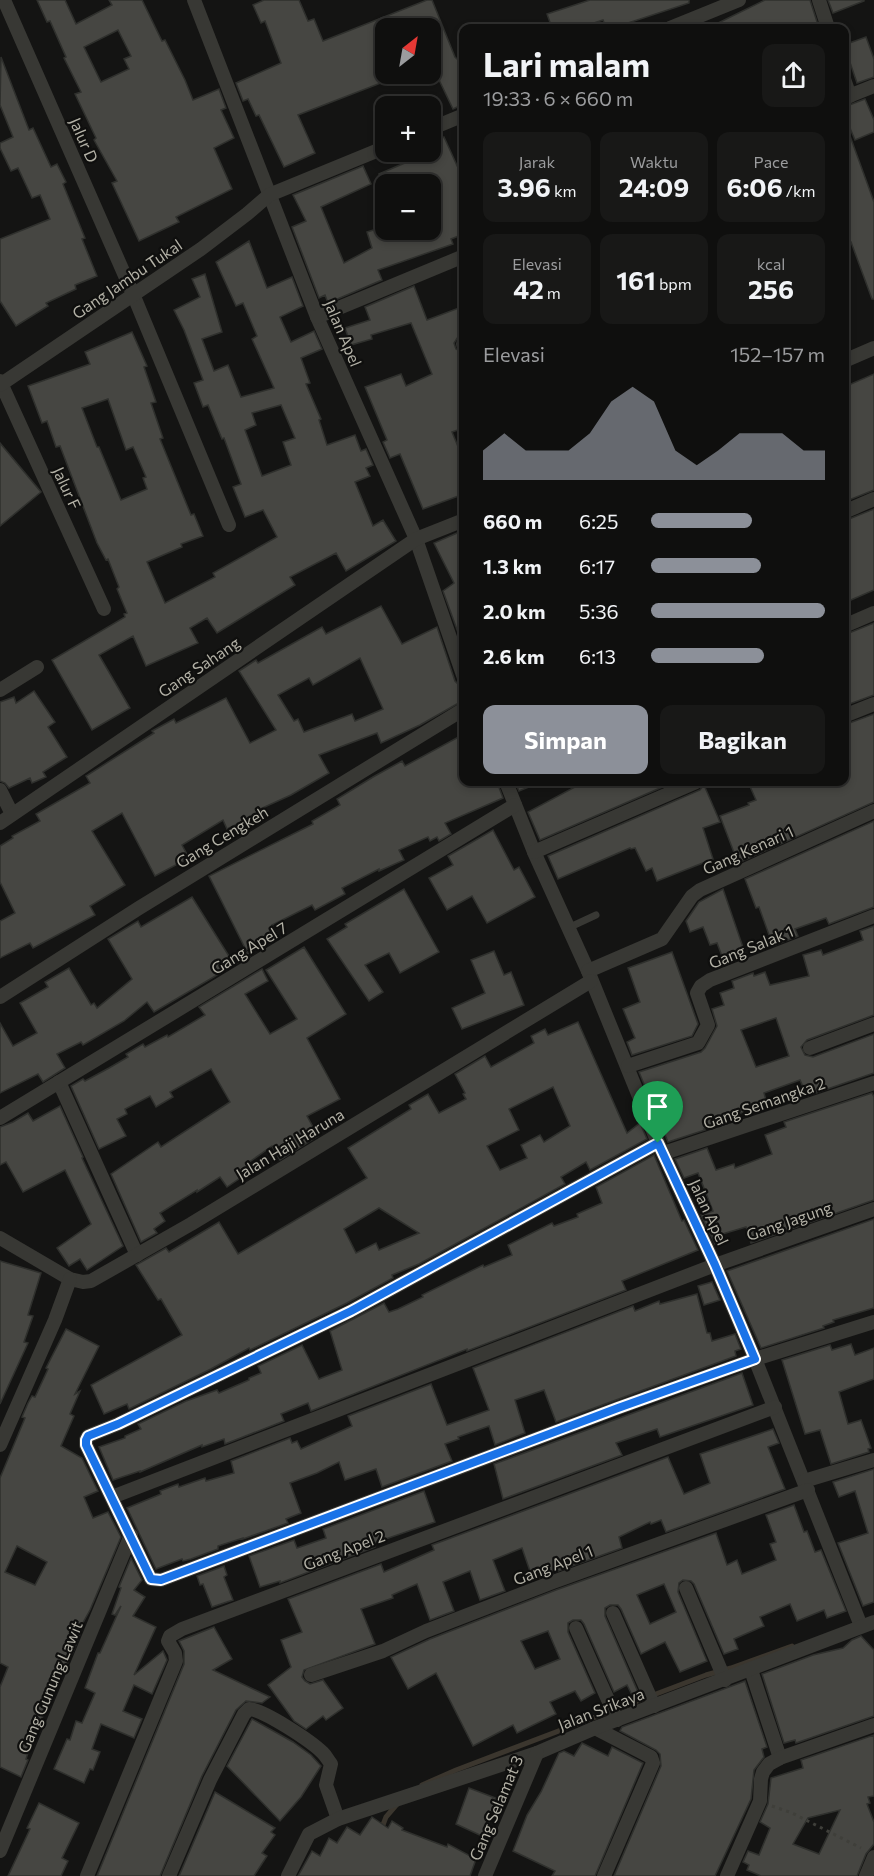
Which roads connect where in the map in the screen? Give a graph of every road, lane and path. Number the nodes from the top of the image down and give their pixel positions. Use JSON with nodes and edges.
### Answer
{"nodes":[{"id":1,"x":4,"y":0,"type":"edge"},
{"id":2,"x":194,"y":0,"type":"edge"},
{"id":3,"x":739,"y":0,"type":"edge"},
{"id":4,"x":819,"y":0,"type":"edge"},
{"id":5,"x":680,"y":24,"type":"edge"},
{"id":6,"x":827,"y":24,"type":"edge"},
{"id":7,"x":874,"y":86,"type":"edge"},
{"id":8,"x":849,"y":96,"type":"edge"},
{"id":9,"x":459,"y":117,"type":"edge"},
{"id":10,"x":441,"y":124,"type":"edge"},
{"id":11,"x":375,"y":152,"type":"edge"},
{"id":12,"x":269,"y":195,"type":"junction"},
{"id":13,"x":459,"y":258,"type":"edge"},
{"id":14,"x":133,"y":294,"type":"junction"},
{"id":15,"x":318,"y":317,"type":"junction"},
{"id":16,"x":874,"y":348,"type":"edge"},
{"id":17,"x":849,"y":359,"type":"edge"},
{"id":18,"x":0,"y":384,"type":"edge"},
{"id":19,"x":874,"y":499,"type":"edge"},
{"id":20,"x":849,"y":510,"type":"edge"},
{"id":21,"x":459,"y":522,"type":"edge"},
{"id":22,"x":230,"y":525,"type":"dead end"},
{"id":23,"x":416,"y":539,"type":"junction"},
{"id":24,"x":105,"y":609,"type":"dead end"},
{"id":25,"x":874,"y":613,"type":"edge"},
{"id":26,"x":849,"y":624,"type":"edge"},
{"id":27,"x":459,"y":662,"type":"edge"},
{"id":28,"x":37,"y":667,"type":"dead end"},
{"id":29,"x":0,"y":690,"type":"edge"},
{"id":30,"x":872,"y":710,"type":"edge"},
{"id":31,"x":459,"y":713,"type":"edge"},
{"id":32,"x":849,"y":715,"type":"edge"},
{"id":33,"x":507,"y":786,"type":"edge"},
{"id":34,"x":687,"y":786,"type":"edge"},
{"id":35,"x":0,"y":790,"type":"edge"},
{"id":36,"x":514,"y":805,"type":"junction"},
{"id":37,"x":874,"y":811,"type":"edge"},
{"id":38,"x":12,"y":814,"type":"junction"},
{"id":39,"x":0,"y":822,"type":"edge"},
{"id":40,"x":534,"y":852,"type":"junction"},
{"id":41,"x":596,"y":915,"type":"dead end"},
{"id":42,"x":874,"y":916,"type":"edge"},
{"id":43,"x":568,"y":928,"type":"junction"},
{"id":44,"x":590,"y":976,"type":"junction"},
{"id":45,"x":0,"y":996,"type":"edge"},
{"id":46,"x":874,"y":1024,"type":"edge"},
{"id":47,"x":810,"y":1048,"type":"dead end"},
{"id":48,"x":628,"y":1066,"type":"junction"},
{"id":49,"x":59,"y":1082,"type":"junction"},
{"id":50,"x":874,"y":1083,"type":"edge"},
{"id":51,"x":0,"y":1118,"type":"edge"},
{"id":52,"x":661,"y":1148,"type":"junction"},
{"id":53,"x":874,"y":1209,"type":"edge"},
{"id":54,"x":0,"y":1238,"type":"edge"},
{"id":55,"x":137,"y":1255,"type":"junction"},
{"id":56,"x":715,"y":1265,"type":"junction"},
{"id":57,"x":70,"y":1279,"type":"junction"},
{"id":58,"x":874,"y":1322,"type":"edge"},
{"id":59,"x":755,"y":1359,"type":"junction"},
{"id":60,"x":775,"y":1407,"type":"junction"},
{"id":61,"x":0,"y":1445,"type":"edge"},
{"id":62,"x":874,"y":1460,"type":"edge"},
{"id":63,"x":806,"y":1485,"type":"junction"},
{"id":64,"x":112,"y":1497,"type":"junction"},
{"id":65,"x":131,"y":1535,"type":"junction"},
{"id":66,"x":686,"y":1588,"type":"dead end"},
{"id":67,"x":613,"y":1613,"type":"dead end"},
{"id":68,"x":868,"y":1624,"type":"edge"},
{"id":69,"x":576,"y":1628,"type":"dead end"},
{"id":70,"x":751,"y":1670,"type":"junction"},
{"id":71,"x":311,"y":1675,"type":"dead end"},
{"id":72,"x":725,"y":1680,"type":"junction"},
{"id":73,"x":654,"y":1706,"type":"junction"},
{"id":74,"x":617,"y":1720,"type":"junction"},
{"id":75,"x":874,"y":1725,"type":"edge"},
{"id":76,"x":596,"y":1728,"type":"junction"},
{"id":77,"x":537,"y":1753,"type":"junction"},
{"id":78,"x":780,"y":1758,"type":"junction"},
{"id":79,"x":760,"y":1801,"type":"junction"},
{"id":80,"x":335,"y":1811,"type":"junction"},
{"id":81,"x":0,"y":1851,"type":"edge"},
{"id":82,"x":870,"y":1853,"type":"edge"},
{"id":83,"x":87,"y":1876,"type":"edge"},
{"id":84,"x":169,"y":1876,"type":"edge"},
{"id":85,"x":288,"y":1876,"type":"edge"},
{"id":86,"x":485,"y":1876,"type":"edge"},
{"id":87,"x":604,"y":1876,"type":"edge"},
{"id":88,"x":727,"y":1876,"type":"edge"},
{"id":89,"x":866,"y":1876,"type":"edge"}],
"edges":[{"from":1,"to":14,"type":"street","name":"Jalur D"},
{"from":2,"to":12,"type":"street","name":"Jalan Apel"},
{"from":3,"to":5,"type":"street"},
{"from":4,"to":6,"type":"street"},
{"from":7,"to":8,"type":"street"},
{"from":9,"to":10,"type":"street"},
{"from":11,"to":12,"type":"street","name":"Gang Jambu Tukal"},
{"from":12,"to":14,"type":"street","name":"Gang Jambu Tukal"},
{"from":12,"to":15,"type":"street","name":"Jalan Apel"},
{"from":13,"to":15,"type":"street"},
{"from":14,"to":18,"type":"street","name":"Gang Jambu Tukal"},
{"from":14,"to":22,"type":"street","name":"Jalur D"},
{"from":15,"to":23,"type":"street","name":"Jalan Apel"},
{"from":16,"to":17,"type":"street"},
{"from":18,"to":24,"type":"street","name":"Jalur F"},
{"from":19,"to":20,"type":"street"},
{"from":21,"to":23,"type":"street","name":"Gang Sahang"},
{"from":23,"to":27,"type":"street","name":"Jalan Apel"},
{"from":23,"to":38,"type":"street","name":"Gang Sahang"},
{"from":25,"to":26,"type":"street"},
{"from":28,"to":29,"type":"street"},
{"from":30,"to":32,"type":"street"},
{"from":31,"to":45,"type":"street","name":"Gang Cengkeh"},
{"from":33,"to":36,"type":"street","name":"Jalan Apel"},
{"from":34,"to":40,"type":"street"},
{"from":35,"to":38,"type":"street"},
{"from":36,"to":40,"type":"street","name":"Jalan Apel"},
{"from":36,"to":49,"type":"street","name":"Gang Apel 7"},
{"from":37,"to":44,"type":"street","name":"Gang Kenari 1"},
{"from":38,"to":39,"type":"street","name":"Gang Sahang"},
{"from":40,"to":43,"type":"street","name":"Jalan Apel"},
{"from":41,"to":43,"type":"lane"},
{"from":42,"to":48,"type":"street","name":"Gang Salak 1"},
{"from":43,"to":44,"type":"street","name":"Jalan Apel"},
{"from":44,"to":48,"type":"street","name":"Jalan Apel"},
{"from":44,"to":55,"type":"street","name":"Jalan Haji Haruna"},
{"from":46,"to":47,"type":"street"},
{"from":48,"to":52,"type":"street","name":"Jalan Apel"},
{"from":49,"to":51,"type":"street","name":"Gang Apel 7"},
{"from":49,"to":55,"type":"street"},
{"from":50,"to":52,"type":"street","name":"Gang Semangka 2"},
{"from":52,"to":56,"type":"street","name":"Jalan Apel"},
{"from":52,"to":64,"type":"street","name":"Gang Semangka 2"},
{"from":53,"to":56,"type":"street","name":"Gang Jagung"},
{"from":54,"to":57,"type":"street"},
{"from":55,"to":57,"type":"street","name":"Jalan Haji Haruna"},
{"from":56,"to":59,"type":"street","name":"Jalan Apel"},
{"from":56,"to":64,"type":"street","name":"Gang Jagung"},
{"from":57,"to":61,"type":"street"},
{"from":58,"to":59,"type":"street"},
{"from":59,"to":60,"type":"street","name":"Jalan Apel"},
{"from":59,"to":65,"type":"street"},
{"from":60,"to":63,"type":"street","name":"Jalan Apel"},
{"from":60,"to":83,"type":"street","name":"Gang Apel 2"},
{"from":62,"to":63,"type":"street","name":"Gang Apel 1"},
{"from":63,"to":68,"type":"street","name":"Jalan Apel"},
{"from":63,"to":71,"type":"street","name":"Gang Apel 1"},
{"from":64,"to":65,"type":"street"},
{"from":65,"to":81,"type":"street","name":"Gang Gunung Lawit"},
{"from":66,"to":72,"type":"street"},
{"from":67,"to":73,"type":"street"},
{"from":68,"to":70,"type":"street","name":"Jalan Srikaya"},
{"from":69,"to":74,"type":"street"},
{"from":70,"to":72,"type":"street","name":"Jalan Srikaya"},
{"from":70,"to":78,"type":"street"},
{"from":72,"to":73,"type":"street","name":"Jalan Srikaya"},
{"from":73,"to":74,"type":"street","name":"Jalan Srikaya"},
{"from":74,"to":76,"type":"street","name":"Jalan Srikaya"},
{"from":75,"to":78,"type":"street"},
{"from":76,"to":77,"type":"street","name":"Jalan Srikaya"},
{"from":76,"to":87,"type":"street"},
{"from":77,"to":80,"type":"street","name":"Jalan Srikaya"},
{"from":77,"to":86,"type":"street","name":"Gang Selamat 3"},
{"from":78,"to":79,"type":"street"},
{"from":79,"to":82,"type":"path"},
{"from":79,"to":88,"type":"street"},
{"from":80,"to":84,"type":"street"},
{"from":80,"to":85,"type":"street","name":"Jalan Srikaya"},
{"from":82,"to":89,"type":"street"}]}
